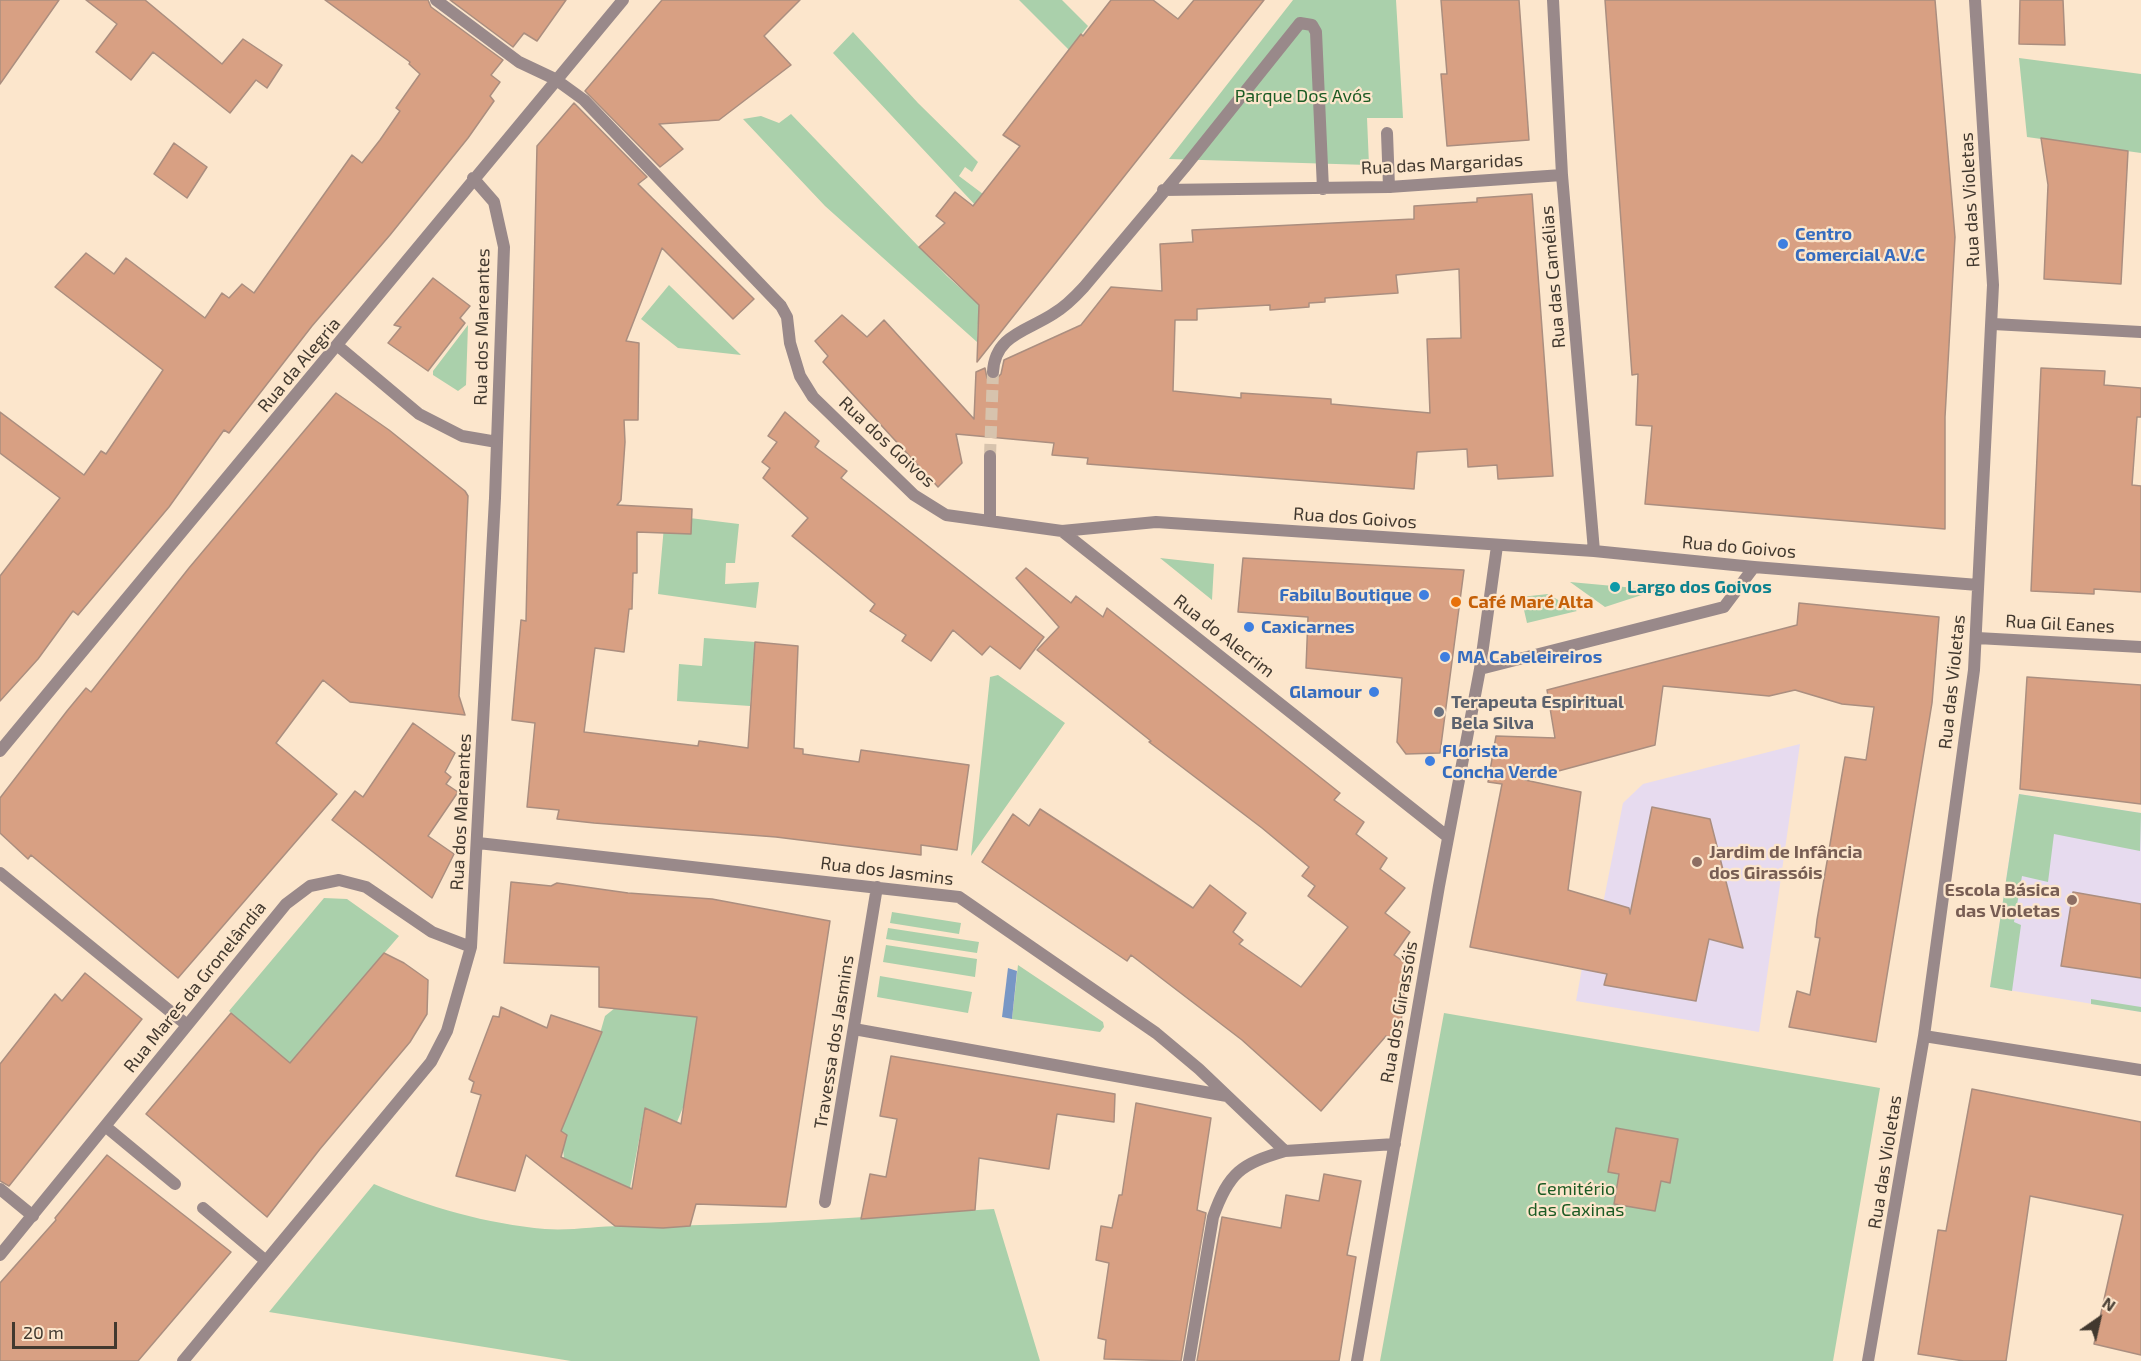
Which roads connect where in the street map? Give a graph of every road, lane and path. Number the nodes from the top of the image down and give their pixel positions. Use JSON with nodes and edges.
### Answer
{"nodes":[{"id":1,"x":436,"y":0,"type":"edge"},
{"id":2,"x":623,"y":0,"type":"edge"},
{"id":3,"x":1553,"y":0,"type":"edge"},
{"id":4,"x":1975,"y":0,"type":"edge"},
{"id":5,"x":555,"y":79,"type":"junction"},
{"id":6,"x":1387,"y":133,"type":"dead end"},
{"id":7,"x":1562,"y":175,"type":"junction"},
{"id":8,"x":473,"y":178,"type":"junction"},
{"id":9,"x":1389,"y":187,"type":"junction"},
{"id":10,"x":1323,"y":189,"type":"junction"},
{"id":11,"x":1163,"y":190,"type":"junction"},
{"id":12,"x":1992,"y":324,"type":"junction"},
{"id":13,"x":2141,"y":332,"type":"edge"},
{"id":14,"x":338,"y":346,"type":"junction"},
{"id":15,"x":993,"y":372,"type":"tunnel mouth"},
{"id":16,"x":497,"y":442,"type":"junction"},
{"id":17,"x":990,"y":456,"type":"tunnel mouth"},
{"id":18,"x":990,"y":521,"type":"junction"},
{"id":19,"x":1062,"y":531,"type":"junction"},
{"id":20,"x":1497,"y":546,"type":"junction"},
{"id":21,"x":1594,"y":551,"type":"junction"},
{"id":22,"x":1754,"y":567,"type":"junction"},
{"id":23,"x":1978,"y":585,"type":"junction"},
{"id":24,"x":1977,"y":638,"type":"junction"},
{"id":25,"x":2141,"y":646,"type":"edge"},
{"id":26,"x":1480,"y":669,"type":"junction"},
{"id":27,"x":0,"y":751,"type":"edge"},
{"id":28,"x":1448,"y":837,"type":"junction"},
{"id":29,"x":478,"y":843,"type":"junction"},
{"id":30,"x":0,"y":873,"type":"edge"},
{"id":31,"x":877,"y":887,"type":"junction"},
{"id":32,"x":471,"y":947,"type":"junction"},
{"id":33,"x":187,"y":1025,"type":"junction"},
{"id":34,"x":854,"y":1029,"type":"junction"},
{"id":35,"x":1924,"y":1036,"type":"junction"},
{"id":36,"x":2141,"y":1070,"type":"edge"},
{"id":37,"x":1227,"y":1096,"type":"junction"},
{"id":38,"x":105,"y":1126,"type":"junction"},
{"id":39,"x":1395,"y":1144,"type":"junction"},
{"id":40,"x":1285,"y":1151,"type":"junction"},
{"id":41,"x":175,"y":1184,"type":"dead end"},
{"id":42,"x":0,"y":1189,"type":"edge"},
{"id":43,"x":825,"y":1202,"type":"dead end"},
{"id":44,"x":203,"y":1208,"type":"dead end"},
{"id":45,"x":33,"y":1216,"type":"junction"},
{"id":46,"x":0,"y":1255,"type":"edge"},
{"id":47,"x":266,"y":1261,"type":"junction"},
{"id":48,"x":183,"y":1361,"type":"edge"},
{"id":49,"x":1189,"y":1361,"type":"edge"},
{"id":50,"x":1357,"y":1361,"type":"edge"},
{"id":51,"x":1868,"y":1361,"type":"edge"}],
"edges":[{"from":1,"to":5,"type":"street","name":"Rua dos Goivos"},
{"from":2,"to":5,"type":"street","name":"Rua da Alegria"},
{"from":3,"to":7,"type":"street","name":"Rua das Camélias"},
{"from":4,"to":12,"type":"street","name":"Rua das Violetas"},
{"from":5,"to":8,"type":"street","name":"Rua da Alegria"},
{"from":5,"to":18,"type":"street","name":"Rua dos Goivos"},
{"from":6,"to":9,"type":"street"},
{"from":7,"to":9,"type":"street","name":"Rua das Margaridas"},
{"from":7,"to":21,"type":"street","name":"Rua das Camélias"},
{"from":8,"to":14,"type":"street","name":"Rua da Alegria"},
{"from":8,"to":16,"type":"street","name":"Rua dos Mareantes"},
{"from":9,"to":10,"type":"street","name":"Rua das Margaridas"},
{"from":10,"to":11,"type":"street","name":"Rua das Margaridas"},
{"from":10,"to":11,"type":"street"},
{"from":11,"to":15,"type":"street"},
{"from":12,"to":13,"type":"street"},
{"from":12,"to":23,"type":"street","name":"Rua das Violetas"},
{"from":14,"to":16,"type":"street"},
{"from":14,"to":27,"type":"street","name":"Rua da Alegria"},
{"from":16,"to":29,"type":"street","name":"Rua dos Mareantes"},
{"from":17,"to":18,"type":"street"},
{"from":18,"to":19,"type":"street","name":"Rua dos Goivos"},
{"from":19,"to":20,"type":"street","name":"Rua dos Goivos"},
{"from":19,"to":28,"type":"street","name":"Rua do Alecrim"},
{"from":20,"to":21,"type":"street","name":"Rua do Goivos"},
{"from":20,"to":26,"type":"street","name":"Rua dos Girassóis"},
{"from":21,"to":22,"type":"street","name":"Rua do Goivos"},
{"from":22,"to":23,"type":"street","name":"Rua do Goivos"},
{"from":22,"to":26,"type":"street"},
{"from":23,"to":24,"type":"street","name":"Rua das Violetas"},
{"from":24,"to":25,"type":"street","name":"Rua Gil Eanes"},
{"from":24,"to":35,"type":"street","name":"Rua das Violetas"},
{"from":26,"to":28,"type":"street","name":"Rua dos Girassóis"},
{"from":28,"to":39,"type":"street","name":"Rua dos Girassóis"},
{"from":29,"to":31,"type":"street","name":"Rua dos Jasmins"},
{"from":29,"to":32,"type":"street","name":"Rua dos Mareantes"},
{"from":30,"to":33,"type":"street"},
{"from":31,"to":34,"type":"street","name":"Travessa dos Jasmins"},
{"from":31,"to":37,"type":"street","name":"Rua dos Jasmins"},
{"from":32,"to":33,"type":"street","name":"Rua Mares da Gronelândia"},
{"from":32,"to":47,"type":"street","name":"Rua dos Mareantes"},
{"from":33,"to":38,"type":"street","name":"Rua Mares da Gronelândia"},
{"from":34,"to":37,"type":"street"},
{"from":34,"to":43,"type":"street","name":"Travessa dos Jasmins"},
{"from":35,"to":36,"type":"street"},
{"from":35,"to":51,"type":"street","name":"Rua das Violetas"},
{"from":37,"to":40,"type":"street","name":"Rua dos Jasmins"},
{"from":38,"to":41,"type":"street"},
{"from":38,"to":45,"type":"street","name":"Rua Mares da Gronelândia"},
{"from":39,"to":40,"type":"street"},
{"from":39,"to":50,"type":"street","name":"Rua dos Girassóis"},
{"from":40,"to":49,"type":"street"},
{"from":42,"to":45,"type":"street"},
{"from":44,"to":47,"type":"street"},
{"from":45,"to":46,"type":"street","name":"Rua Mares da Gronelândia"},
{"from":47,"to":48,"type":"street","name":"Rua dos Mareantes"}]}
